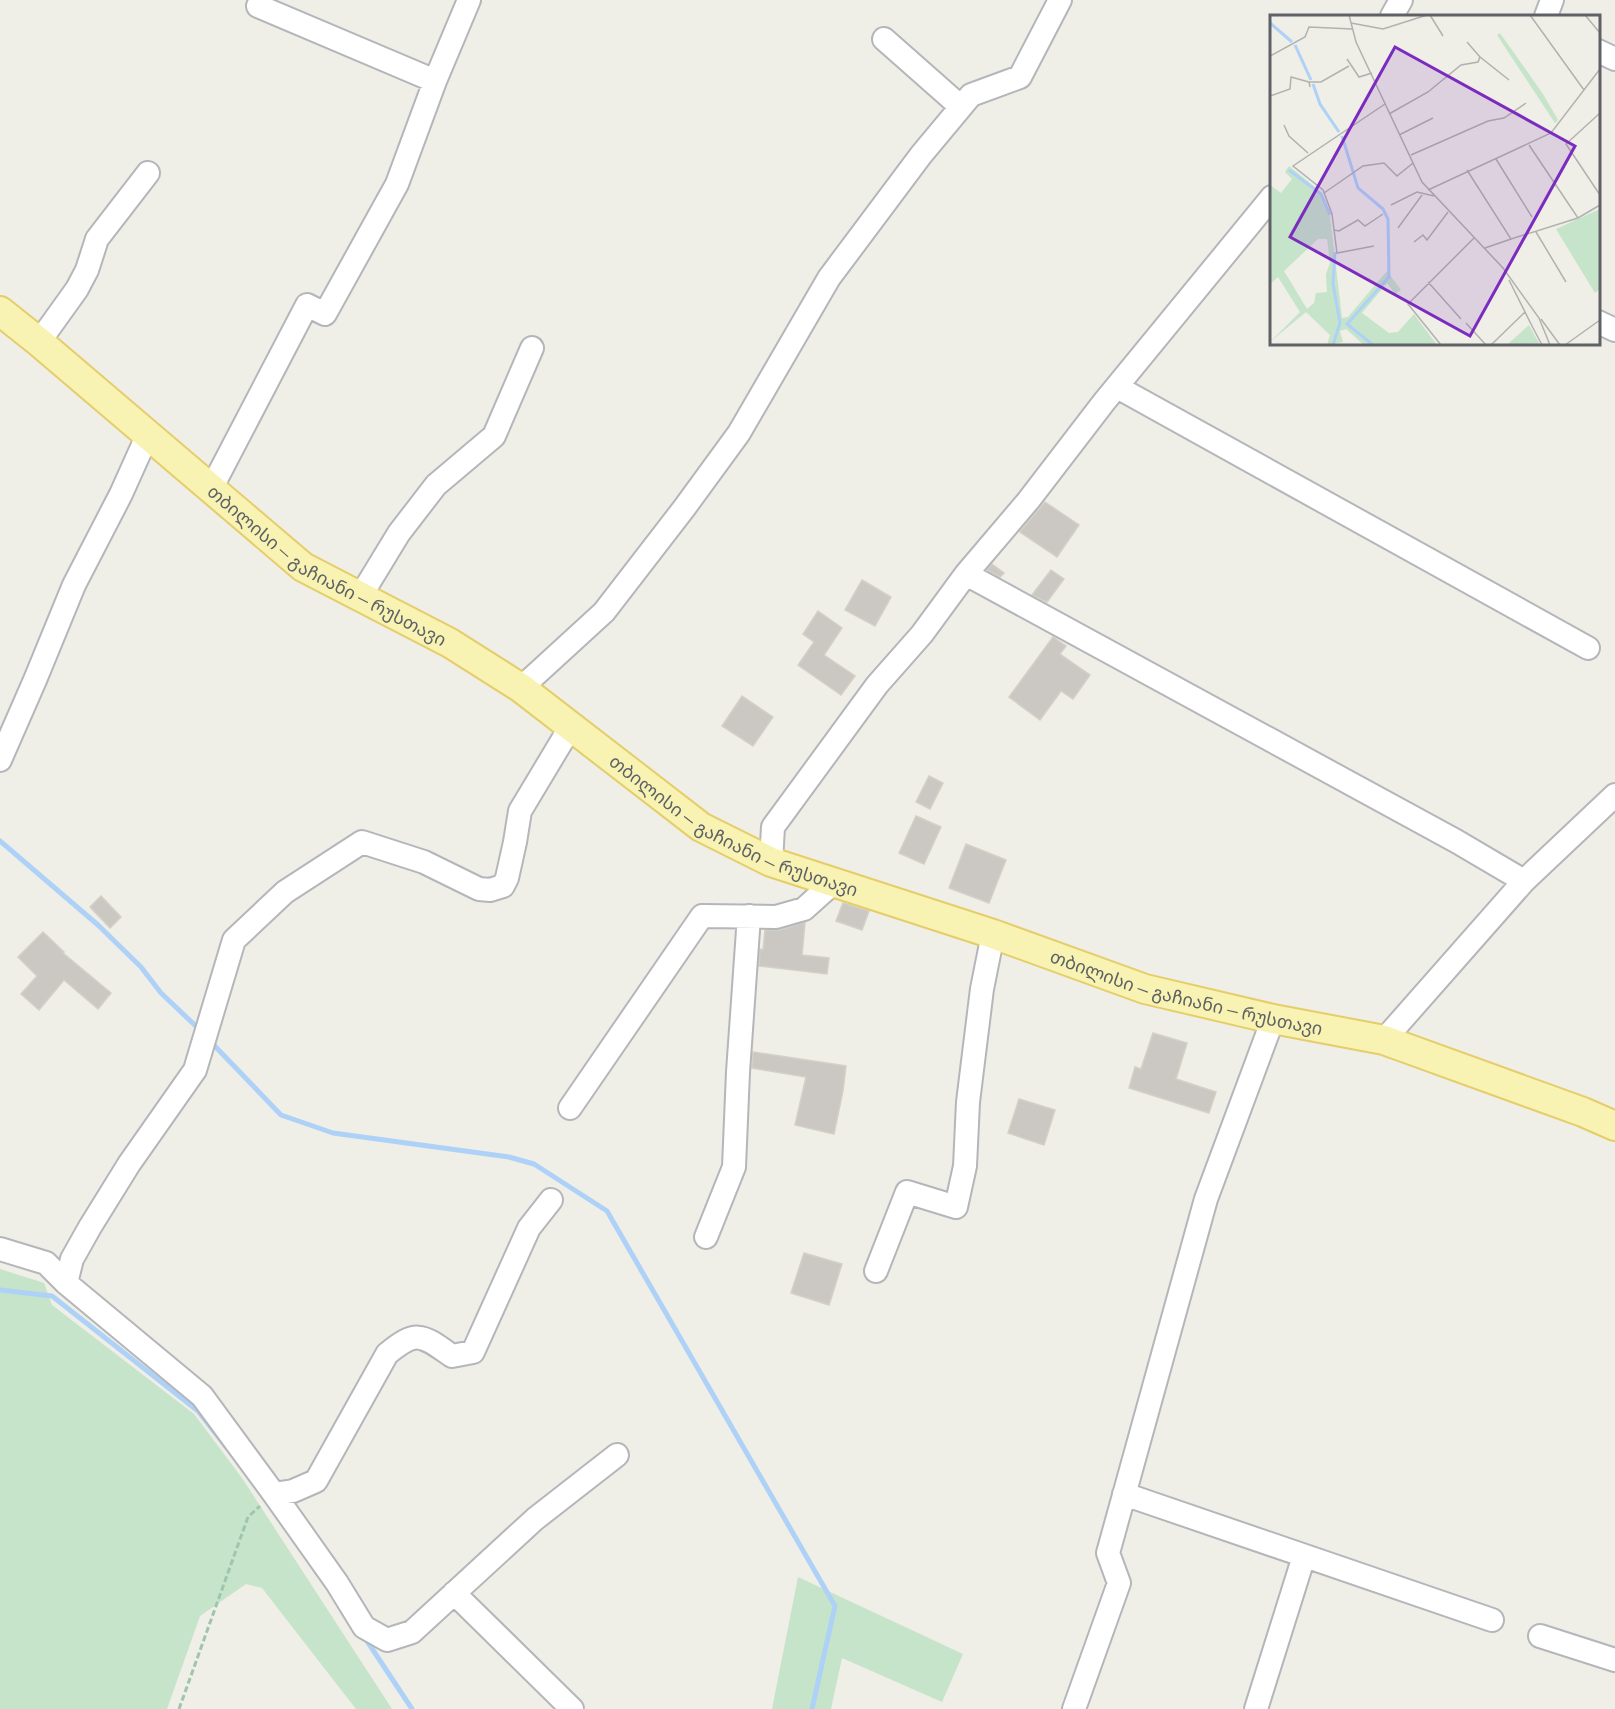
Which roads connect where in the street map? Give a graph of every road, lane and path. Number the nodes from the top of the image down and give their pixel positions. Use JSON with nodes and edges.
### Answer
{"nodes":[{"id":1,"x":469,"y":0,"type":"edge"},
{"id":2,"x":1059,"y":0,"type":"edge"},
{"id":3,"x":1401,"y":0,"type":"edge"},
{"id":4,"x":1552,"y":0,"type":"edge"},
{"id":5,"x":258,"y":6,"type":"dead end"},
{"id":6,"x":1393,"y":15,"type":"edge"},
{"id":7,"x":1546,"y":15,"type":"edge"},
{"id":8,"x":884,"y":39,"type":"dead end"},
{"id":9,"x":1600,"y":52,"type":"edge"},
{"id":10,"x":1615,"y":59,"type":"edge"},
{"id":11,"x":435,"y":81,"type":"junction"},
{"id":12,"x":961,"y":108,"type":"junction"},
{"id":13,"x":148,"y":173,"type":"dead end"},
{"id":14,"x":1270,"y":198,"type":"edge"},
{"id":15,"x":0,"y":311,"type":"edge"},
{"id":16,"x":1600,"y":322,"type":"edge"},
{"id":17,"x":1615,"y":330,"type":"edge"},
{"id":18,"x":39,"y":342,"type":"junction"},
{"id":19,"x":532,"y":348,"type":"dead end"},
{"id":20,"x":1117,"y":387,"type":"junction"},
{"id":21,"x":148,"y":434,"type":"junction"},
{"id":22,"x":211,"y":489,"type":"junction"},
{"id":23,"x":966,"y":574,"type":"junction"},
{"id":24,"x":360,"y":597,"type":"junction"},
{"id":25,"x":1588,"y":648,"type":"dead end"},
{"id":26,"x":521,"y":688,"type":"junction"},
{"id":27,"x":571,"y":726,"type":"junction"},
{"id":28,"x":0,"y":760,"type":"edge"},
{"id":29,"x":1615,"y":795,"type":"edge"},
{"id":30,"x":771,"y":862,"type":"junction"},
{"id":31,"x":1524,"y":881,"type":"junction"},
{"id":32,"x":833,"y":883,"type":"junction"},
{"id":33,"x":749,"y":915,"type":"junction"},
{"id":34,"x":993,"y":934,"type":"junction"},
{"id":35,"x":1273,"y":1019,"type":"junction"},
{"id":36,"x":1384,"y":1040,"type":"junction"},
{"id":37,"x":570,"y":1108,"type":"dead end"},
{"id":38,"x":1583,"y":1112,"type":"junction"},
{"id":39,"x":1615,"y":1126,"type":"edge"},
{"id":40,"x":1615,"y":1134,"type":"edge"},
{"id":41,"x":551,"y":1200,"type":"dead end"},
{"id":42,"x":706,"y":1237,"type":"dead end"},
{"id":43,"x":0,"y":1249,"type":"edge"},
{"id":44,"x":876,"y":1271,"type":"dead end"},
{"id":45,"x":66,"y":1283,"type":"junction"},
{"id":46,"x":616,"y":1455,"type":"dead end"},
{"id":47,"x":274,"y":1494,"type":"junction"},
{"id":48,"x":1124,"y":1494,"type":"junction"},
{"id":49,"x":1304,"y":1556,"type":"junction"},
{"id":50,"x":454,"y":1593,"type":"junction"},
{"id":51,"x":1492,"y":1620,"type":"dead end"},
{"id":52,"x":1540,"y":1636,"type":"dead end"},
{"id":53,"x":1615,"y":1660,"type":"edge"},
{"id":54,"x":179,"y":1709,"type":"edge"},
{"id":55,"x":572,"y":1709,"type":"edge"},
{"id":56,"x":1074,"y":1709,"type":"edge"},
{"id":57,"x":1256,"y":1709,"type":"edge"}],
"edges":[{"from":1,"to":11,"type":"street"},
{"from":2,"to":12,"type":"street"},
{"from":3,"to":6,"type":"street"},
{"from":4,"to":7,"type":"street"},
{"from":5,"to":11,"type":"street"},
{"from":8,"to":12,"type":"street"},
{"from":9,"to":10,"type":"street"},
{"from":11,"to":22,"type":"street"},
{"from":12,"to":26,"type":"street"},
{"from":13,"to":18,"type":"street"},
{"from":14,"to":20,"type":"street"},
{"from":15,"to":18,"type":"main road","name":"თბილისი — გაჩიანი — რუსთავი"},
{"from":16,"to":17,"type":"street"},
{"from":18,"to":21,"type":"main road","name":"თბილისი — გაჩიანი — რუსთავი"},
{"from":19,"to":24,"type":"street"},
{"from":20,"to":23,"type":"street"},
{"from":20,"to":25,"type":"street"},
{"from":21,"to":22,"type":"main road","name":"თბილისი — გაჩიანი — რუსთავი"},
{"from":21,"to":28,"type":"street"},
{"from":22,"to":24,"type":"main road","name":"თბილისი — გაჩიანი — რუსთავი"},
{"from":23,"to":30,"type":"street"},
{"from":23,"to":31,"type":"street"},
{"from":24,"to":26,"type":"main road","name":"თბილისი — გაჩიანი — რუსთავი"},
{"from":26,"to":27,"type":"main road","name":"თბილისი — გაჩიანი — რუსთავი"},
{"from":27,"to":30,"type":"main road","name":"თბილისი — გაჩიანი — რუსთავი"},
{"from":27,"to":45,"type":"street"},
{"from":29,"to":31,"type":"street"},
{"from":30,"to":32,"type":"main road","name":"თბილისი — გაჩიანი — რუსთავი"},
{"from":31,"to":36,"type":"street"},
{"from":32,"to":33,"type":"street"},
{"from":32,"to":34,"type":"main road","name":"თბილისი — გაჩიანი — რუსთავი"},
{"from":33,"to":37,"type":"street"},
{"from":33,"to":42,"type":"street"},
{"from":34,"to":35,"type":"main road","name":"თბილისი — გაჩიანი — რუსთავი"},
{"from":34,"to":44,"type":"street"},
{"from":35,"to":36,"type":"main road","name":"თბილისი — გაჩიანი — რუსთავი"},
{"from":35,"to":48,"type":"street"},
{"from":36,"to":38,"type":"main road","name":"თბილისი — გაჩიანი — რუსთავი"},
{"from":38,"to":39,"type":"main road","name":"თბილისი — გაჩიანი — რუსთავი"},
{"from":38,"to":40,"type":"main road","name":"თბილისი — გაჩიანი — რუსთავი"},
{"from":41,"to":47,"type":"street"},
{"from":43,"to":45,"type":"street"},
{"from":45,"to":47,"type":"street"},
{"from":46,"to":50,"type":"street"},
{"from":47,"to":50,"type":"street"},
{"from":47,"to":54,"type":"path"},
{"from":48,"to":49,"type":"street"},
{"from":48,"to":56,"type":"street"},
{"from":49,"to":51,"type":"street"},
{"from":49,"to":57,"type":"street"},
{"from":50,"to":55,"type":"street"},
{"from":52,"to":53,"type":"street"}]}
